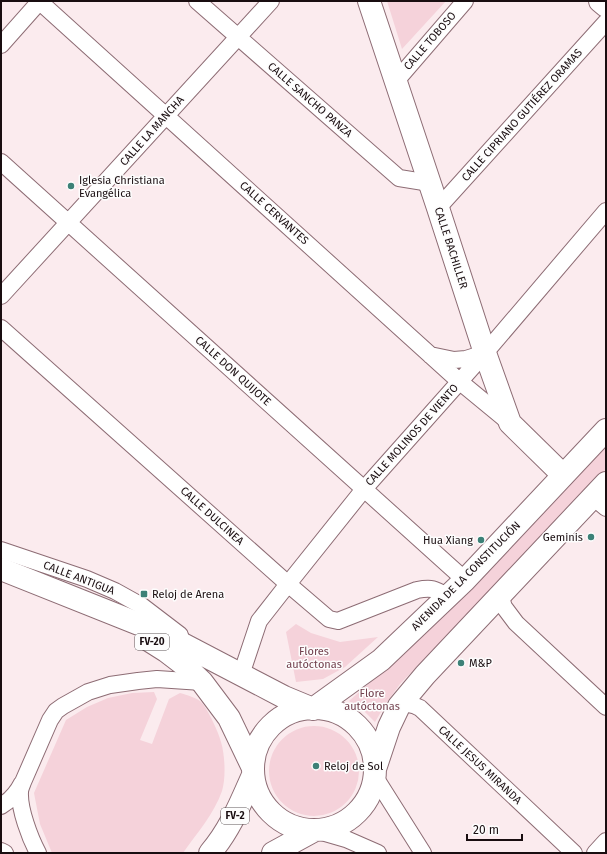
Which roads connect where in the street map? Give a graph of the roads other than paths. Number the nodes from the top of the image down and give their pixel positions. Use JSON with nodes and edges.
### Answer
{"nodes":[{"id":1,"x":40,"y":1,"type":"edge"},
{"id":2,"x":197,"y":1,"type":"edge"},
{"id":3,"x":271,"y":1,"type":"edge"},
{"id":4,"x":369,"y":1,"type":"edge"},
{"id":5,"x":465,"y":1,"type":"edge"},
{"id":6,"x":600,"y":1,"type":"edge"},
{"id":7,"x":606,"y":6,"type":"edge"},
{"id":8,"x":606,"y":22,"type":"edge"},
{"id":9,"x":238,"y":37,"type":"junction"},
{"id":10,"x":1,"y":45,"type":"edge"},
{"id":11,"x":396,"y":81,"type":"junction"},
{"id":12,"x":166,"y":115,"type":"junction"},
{"id":13,"x":1,"y":162,"type":"edge"},
{"id":14,"x":430,"y":183,"type":"junction"},
{"id":15,"x":438,"y":208,"type":"junction"},
{"id":16,"x":606,"y":211,"type":"edge"},
{"id":17,"x":68,"y":223,"type":"junction"},
{"id":18,"x":1,"y":296,"type":"edge"},
{"id":19,"x":1,"y":328,"type":"edge"},
{"id":20,"x":485,"y":353,"type":"junction"},
{"id":21,"x":430,"y":355,"type":"junction"},
{"id":22,"x":459,"y":382,"type":"junction"},
{"id":23,"x":510,"y":423,"type":"junction"},
{"id":24,"x":606,"y":430,"type":"edge"},
{"id":25,"x":563,"y":475,"type":"junction"},
{"id":26,"x":364,"y":489,"type":"junction"},
{"id":27,"x":602,"y":496,"type":"edge"},
{"id":28,"x":1,"y":550,"type":"edge"},
{"id":29,"x":1,"y":569,"type":"edge"},
{"id":30,"x":1,"y":579,"type":"edge"},
{"id":31,"x":465,"y":580,"type":"junction"},
{"id":32,"x":288,"y":584,"type":"junction"},
{"id":33,"x":500,"y":595,"type":"junction"},
{"id":34,"x":447,"y":596,"type":"junction"},
{"id":35,"x":209,"y":658,"type":"junction"},
{"id":36,"x":241,"y":674,"type":"junction"},
{"id":37,"x":202,"y":682,"type":"junction"},
{"id":38,"x":399,"y":706,"type":"junction"},
{"id":39,"x":606,"y":707,"type":"edge"},
{"id":40,"x":313,"y":709,"type":"junction"},
{"id":41,"x":253,"y":772,"type":"junction"},
{"id":42,"x":375,"y":773,"type":"junction"},
{"id":43,"x":23,"y":782,"type":"junction"},
{"id":44,"x":1,"y":806,"type":"edge"},
{"id":45,"x":315,"y":830,"type":"junction"},
{"id":46,"x":606,"y":841,"type":"edge"},
{"id":47,"x":1,"y":851,"type":"edge"},
{"id":48,"x":5,"y":853,"type":"edge"},
{"id":49,"x":38,"y":853,"type":"edge"},
{"id":50,"x":210,"y":853,"type":"edge"},
{"id":51,"x":273,"y":853,"type":"edge"},
{"id":52,"x":378,"y":853,"type":"edge"},
{"id":53,"x":424,"y":853,"type":"edge"},
{"id":54,"x":574,"y":853,"type":"edge"},
{"id":55,"x":595,"y":853,"type":"edge"}],
"edges":[{"from":1,"to":10,"type":"street"},
{"from":1,"to":12,"type":"street","name":"CALLE CERVANTES"},
{"from":2,"to":9,"type":"street","name":"CALLE SANCHO PANZA"},
{"from":3,"to":9,"type":"street","name":"CALLE LA MANCHA"},
{"from":4,"to":11,"type":"main road","name":"CALLE BACHILLER"},
{"from":5,"to":11,"type":"street","name":"CALLE TOBOSO"},
{"from":6,"to":7,"type":"main road"},
{"from":8,"to":15,"type":"street","name":"CALLE CIPRIANO GUTIÉREZ ORAMAS"},
{"from":9,"to":12,"type":"street","name":"CALLE LA MANCHA"},
{"from":9,"to":14,"type":"street","name":"CALLE SANCHO PANZA"},
{"from":11,"to":14,"type":"main road","name":"CALLE BACHILLER"},
{"from":12,"to":17,"type":"street","name":"CALLE LA MANCHA"},
{"from":12,"to":21,"type":"street","name":"CALLE CERVANTES"},
{"from":13,"to":17,"type":"street","name":"CALLE DON QUIJOTE"},
{"from":14,"to":15,"type":"main road","name":"CALLE BACHILLER"},
{"from":15,"to":20,"type":"main road","name":"CALLE BACHILLER"},
{"from":16,"to":20,"type":"street","name":"CALLE MOLINOS DE VIENTO"},
{"from":17,"to":18,"type":"street","name":"CALLE LA MANCHA"},
{"from":17,"to":26,"type":"street","name":"CALLE DON QUIJOTE"},
{"from":19,"to":32,"type":"street","name":"CALLE DULCINEA"},
{"from":20,"to":21,"type":"street"},
{"from":20,"to":22,"type":"street","name":"CALLE MOLINOS DE VIENTO"},
{"from":20,"to":23,"type":"main road","name":"CALLE BACHILLER"},
{"from":21,"to":22,"type":"street","name":"CALLE CERVANTES"},
{"from":22,"to":23,"type":"street","name":"CALLE CERVANTES"},
{"from":22,"to":26,"type":"street","name":"CALLE MOLINOS DE VIENTO"},
{"from":23,"to":25,"type":"main road","name":"CALLE BACHILLER"},
{"from":24,"to":25,"type":"main road","name":"AVENIDA DE LA CONSTITUCIÓN"},
{"from":25,"to":31,"type":"main road","name":"AVENIDA DE LA CONSTITUCIÓN"},
{"from":26,"to":31,"type":"street","name":"CALLE DON QUIJOTE"},
{"from":26,"to":32,"type":"street","name":"CALLE MOLINOS DE VIENTO"},
{"from":27,"to":33,"type":"main road"},
{"from":28,"to":35,"type":"street","name":"CALLE ANTIGUA"},
{"from":29,"to":35,"type":"main road","number":"FV-20"},
{"from":30,"to":37,"type":"main road","number":"FV-20"},
{"from":31,"to":34,"type":"main road","name":"AVENIDA DE LA CONSTITUCIÓN"},
{"from":32,"to":34,"type":"street","name":"CALLE DULCINEA"},
{"from":32,"to":36,"type":"street","name":"CALLE MOLINOS DE VIENTO"},
{"from":33,"to":38,"type":"main road"},
{"from":33,"to":39,"type":"street"},
{"from":34,"to":40,"type":"main road","name":"AVENIDA DE LA CONSTITUCIÓN"},
{"from":35,"to":36,"type":"main road","number":"FV-20"},
{"from":36,"to":40,"type":"main road","number":"FV-20"},
{"from":37,"to":41,"type":"main road","number":"FV-20"},
{"from":37,"to":43,"type":"street"},
{"from":38,"to":42,"type":"main road"},
{"from":38,"to":54,"type":"street","name":"CALLE JESUS MIRANDA"},
{"from":40,"to":41,"type":"main road"},
{"from":40,"to":42,"type":"main road"},
{"from":41,"to":45,"type":"main road"},
{"from":41,"to":50,"type":"main road","number":"FV-2"},
{"from":42,"to":45,"type":"main road"},
{"from":42,"to":53,"type":"street"},
{"from":43,"to":44,"type":"street"},
{"from":43,"to":49,"type":"street"},
{"from":45,"to":51,"type":"main road"},
{"from":45,"to":52,"type":"street"},
{"from":46,"to":55,"type":"street"},
{"from":47,"to":48,"type":"street"}]}
